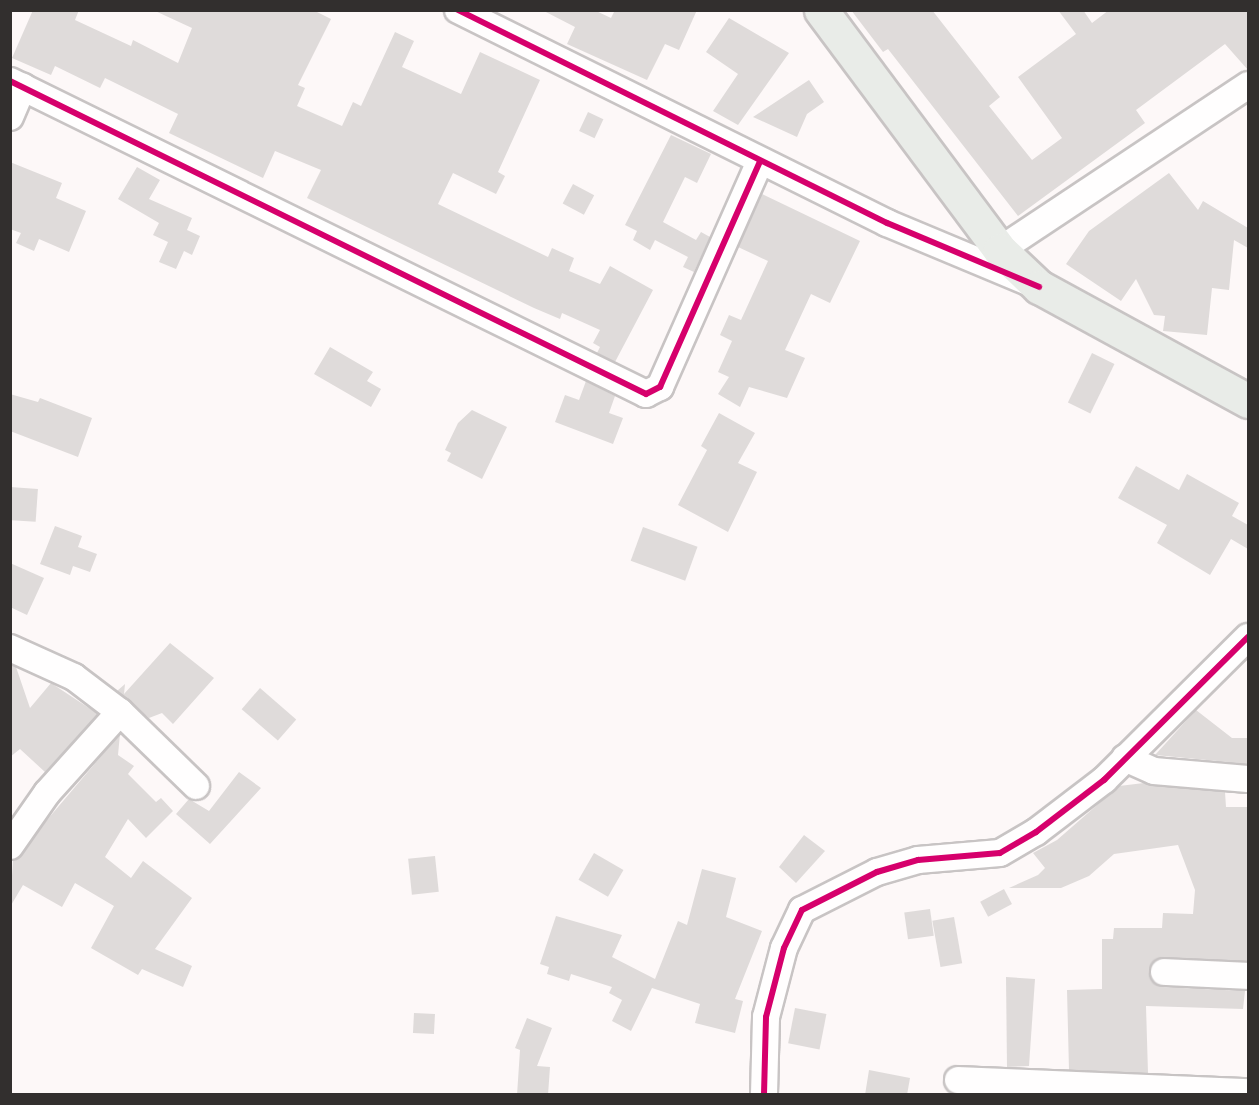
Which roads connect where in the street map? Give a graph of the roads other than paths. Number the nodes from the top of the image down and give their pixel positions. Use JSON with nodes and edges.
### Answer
{"nodes":[{"id":1,"x":458,"y":10,"type":"edge"},
{"id":2,"x":820,"y":10,"type":"edge"},
{"id":3,"x":17,"y":84,"type":"edge"},
{"id":4,"x":1248,"y":85,"type":"edge"},
{"id":5,"x":10,"y":117,"type":"edge"},
{"id":6,"x":760,"y":161,"type":"junction"},
{"id":7,"x":1000,"y":250,"type":"junction"},
{"id":8,"x":1039,"y":287,"type":"junction"},
{"id":9,"x":1248,"y":401,"type":"edge"},
{"id":10,"x":1248,"y":637,"type":"edge"},
{"id":11,"x":10,"y":648,"type":"edge"},
{"id":12,"x":120,"y":711,"type":"junction"},
{"id":13,"x":1125,"y":758,"type":"junction"},
{"id":14,"x":1248,"y":779,"type":"edge"},
{"id":15,"x":196,"y":786,"type":"dead end"},
{"id":16,"x":10,"y":846,"type":"edge"},
{"id":17,"x":1164,"y":972,"type":"dead end"},
{"id":18,"x":1248,"y":976,"type":"edge"},
{"id":19,"x":958,"y":1080,"type":"dead end"},
{"id":20,"x":1248,"y":1092,"type":"edge"},
{"id":21,"x":764,"y":1095,"type":"edge"}],
"edges":[{"from":1,"to":6,"type":"street"},
{"from":2,"to":7,"type":"main road"},
{"from":3,"to":5,"type":"street"},
{"from":3,"to":6,"type":"street"},
{"from":4,"to":7,"type":"street"},
{"from":6,"to":8,"type":"street"},
{"from":7,"to":8,"type":"main road"},
{"from":8,"to":9,"type":"main road"},
{"from":10,"to":13,"type":"street"},
{"from":11,"to":12,"type":"street"},
{"from":12,"to":15,"type":"street"},
{"from":12,"to":16,"type":"street"},
{"from":13,"to":14,"type":"street"},
{"from":13,"to":21,"type":"street"},
{"from":17,"to":18,"type":"street"},
{"from":19,"to":20,"type":"street"}]}
